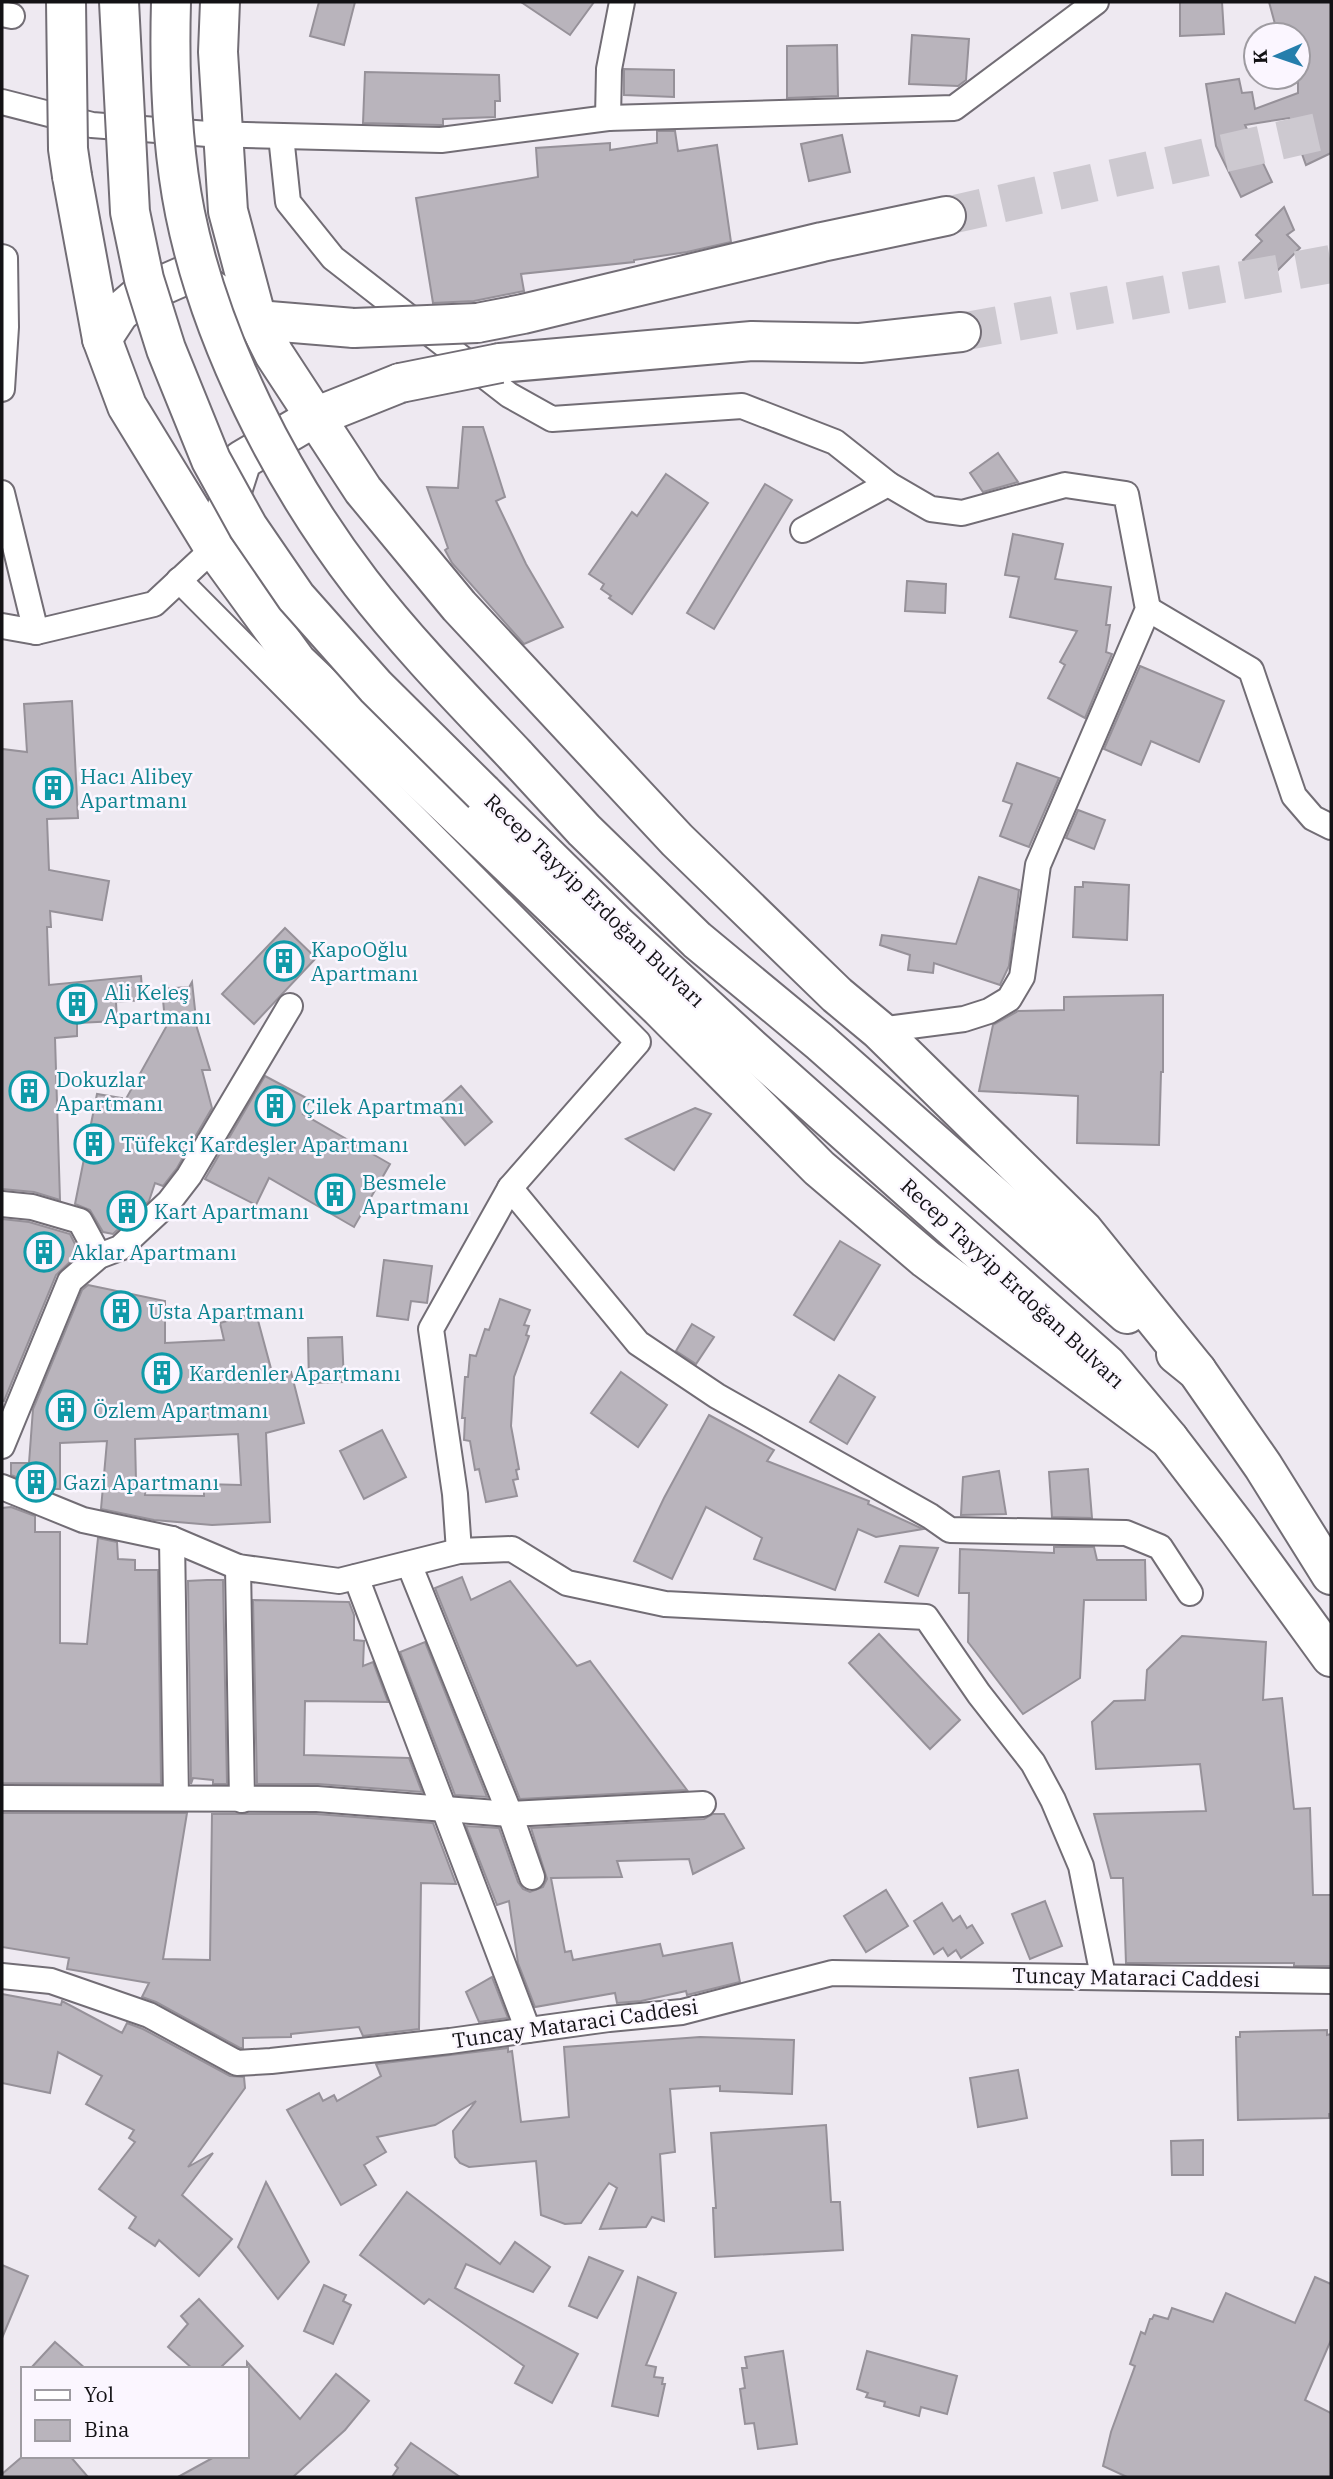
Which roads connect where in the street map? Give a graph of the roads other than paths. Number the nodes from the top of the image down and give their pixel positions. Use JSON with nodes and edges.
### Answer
{"nodes":[{"id":1,"x":66,"y":2,"type":"edge"},
{"id":2,"x":119,"y":2,"type":"edge"},
{"id":3,"x":171,"y":2,"type":"edge"},
{"id":4,"x":220,"y":2,"type":"edge"},
{"id":5,"x":622,"y":2,"type":"edge"},
{"id":6,"x":1096,"y":2,"type":"edge"},
{"id":7,"x":2,"y":102,"type":"edge"},
{"id":8,"x":608,"y":118,"type":"junction"},
{"id":9,"x":222,"y":134,"type":"junction"},
{"id":10,"x":281,"y":136,"type":"junction"},
{"id":11,"x":946,"y":216,"type":"tunnel mouth"},
{"id":12,"x":2,"y":257,"type":"edge"},
{"id":13,"x":257,"y":320,"type":"junction"},
{"id":14,"x":961,"y":332,"type":"tunnel mouth"},
{"id":15,"x":102,"y":340,"type":"junction"},
{"id":16,"x":2,"y":380,"type":"edge"},
{"id":17,"x":315,"y":417,"type":"junction"},
{"id":18,"x":888,"y":484,"type":"junction"},
{"id":19,"x":2,"y":493,"type":"edge"},
{"id":20,"x":803,"y":530,"type":"dead end"},
{"id":21,"x":214,"y":548,"type":"junction"},
{"id":22,"x":179,"y":580,"type":"junction"},
{"id":23,"x":1148,"y":609,"type":"junction"},
{"id":24,"x":2,"y":626,"type":"edge"},
{"id":25,"x":36,"y":632,"type":"junction"},
{"id":26,"x":1331,"y":827,"type":"edge"},
{"id":27,"x":290,"y":1006,"type":"dead end"},
{"id":28,"x":879,"y":1030,"type":"junction"},
{"id":29,"x":510,"y":1188,"type":"junction"},
{"id":30,"x":2,"y":1204,"type":"edge"},
{"id":31,"x":99,"y":1256,"type":"junction"},
{"id":32,"x":1197,"y":1371,"type":"junction"},
{"id":33,"x":1169,"y":1439,"type":"junction"},
{"id":34,"x":2,"y":1446,"type":"edge"},
{"id":35,"x":2,"y":1488,"type":"edge"},
{"id":36,"x":172,"y":1539,"type":"junction"},
{"id":37,"x":459,"y":1551,"type":"junction"},
{"id":38,"x":409,"y":1564,"type":"junction"},
{"id":39,"x":238,"y":1567,"type":"junction"},
{"id":40,"x":1331,"y":1575,"type":"edge"},
{"id":41,"x":356,"y":1577,"type":"junction"},
{"id":42,"x":1190,"y":1593,"type":"dead end"},
{"id":43,"x":1331,"y":1657,"type":"edge"},
{"id":44,"x":2,"y":1798,"type":"edge"},
{"id":45,"x":176,"y":1798,"type":"junction"},
{"id":46,"x":242,"y":1800,"type":"junction"},
{"id":47,"x":703,"y":1804,"type":"dead end"},
{"id":48,"x":444,"y":1808,"type":"junction"},
{"id":49,"x":510,"y":1814,"type":"junction"},
{"id":50,"x":532,"y":1877,"type":"dead end"},
{"id":51,"x":2,"y":1976,"type":"edge"},
{"id":52,"x":1104,"y":1976,"type":"junction"},
{"id":53,"x":1331,"y":1981,"type":"edge"},
{"id":54,"x":528,"y":2030,"type":"junction"}],
"edges":[{"from":1,"to":15,"type":"main road","bridge":true},
{"from":2,"to":33,"type":"main road","name":"Recep Tayyip Erdoğan Bulvarı","bridge":true},
{"from":3,"to":32,"type":"main road","name":"Recep Tayyip Erdoğan Bulvarı","bridge":true},
{"from":4,"to":9,"type":"main road"},
{"from":5,"to":8,"type":"street"},
{"from":6,"to":8,"type":"street"},
{"from":7,"to":9,"type":"street"},
{"from":8,"to":10,"type":"street"},
{"from":9,"to":10,"type":"street"},
{"from":9,"to":13,"type":"main road"},
{"from":10,"to":18,"type":"street"},
{"from":11,"to":13,"type":"main road","bridge":true},
{"from":12,"to":16,"type":"street"},
{"from":13,"to":15,"type":"main road"},
{"from":13,"to":17,"type":"main road"},
{"from":14,"to":17,"type":"main road","bridge":true},
{"from":15,"to":21,"type":"main road"},
{"from":17,"to":21,"type":"main road"},
{"from":17,"to":28,"type":"main road"},
{"from":18,"to":20,"type":"street"},
{"from":18,"to":23,"type":"street"},
{"from":19,"to":25,"type":"street"},
{"from":21,"to":22,"type":"street"},
{"from":21,"to":33,"type":"main road"},
{"from":22,"to":25,"type":"street"},
{"from":22,"to":29,"type":"street"},
{"from":23,"to":26,"type":"street"},
{"from":23,"to":28,"type":"street"},
{"from":24,"to":25,"type":"street"},
{"from":27,"to":31,"type":"street"},
{"from":28,"to":32,"type":"main road"},
{"from":29,"to":37,"type":"street"},
{"from":29,"to":42,"type":"street"},
{"from":30,"to":31,"type":"street"},
{"from":31,"to":34,"type":"street"},
{"from":32,"to":40,"type":"main road","name":"Recep Tayyip Erdoğan Bulvarı"},
{"from":33,"to":43,"type":"main road","name":"Recep Tayyip Erdoğan Bulvarı"},
{"from":35,"to":36,"type":"street"},
{"from":36,"to":39,"type":"street"},
{"from":36,"to":45,"type":"street"},
{"from":37,"to":38,"type":"street"},
{"from":37,"to":52,"type":"street"},
{"from":38,"to":41,"type":"street"},
{"from":38,"to":49,"type":"street"},
{"from":39,"to":41,"type":"street"},
{"from":39,"to":46,"type":"street"},
{"from":41,"to":48,"type":"street"},
{"from":44,"to":45,"type":"street"},
{"from":45,"to":46,"type":"street"},
{"from":46,"to":48,"type":"street"},
{"from":47,"to":49,"type":"street"},
{"from":48,"to":49,"type":"street"},
{"from":48,"to":54,"type":"street"},
{"from":49,"to":50,"type":"street"},
{"from":51,"to":54,"type":"street","name":"Tuncay Mataraci Caddesi"},
{"from":52,"to":53,"type":"street","name":"Tuncay Mataraci Caddesi"},
{"from":52,"to":54,"type":"street","name":"Tuncay Mataraci Caddesi"}]}
